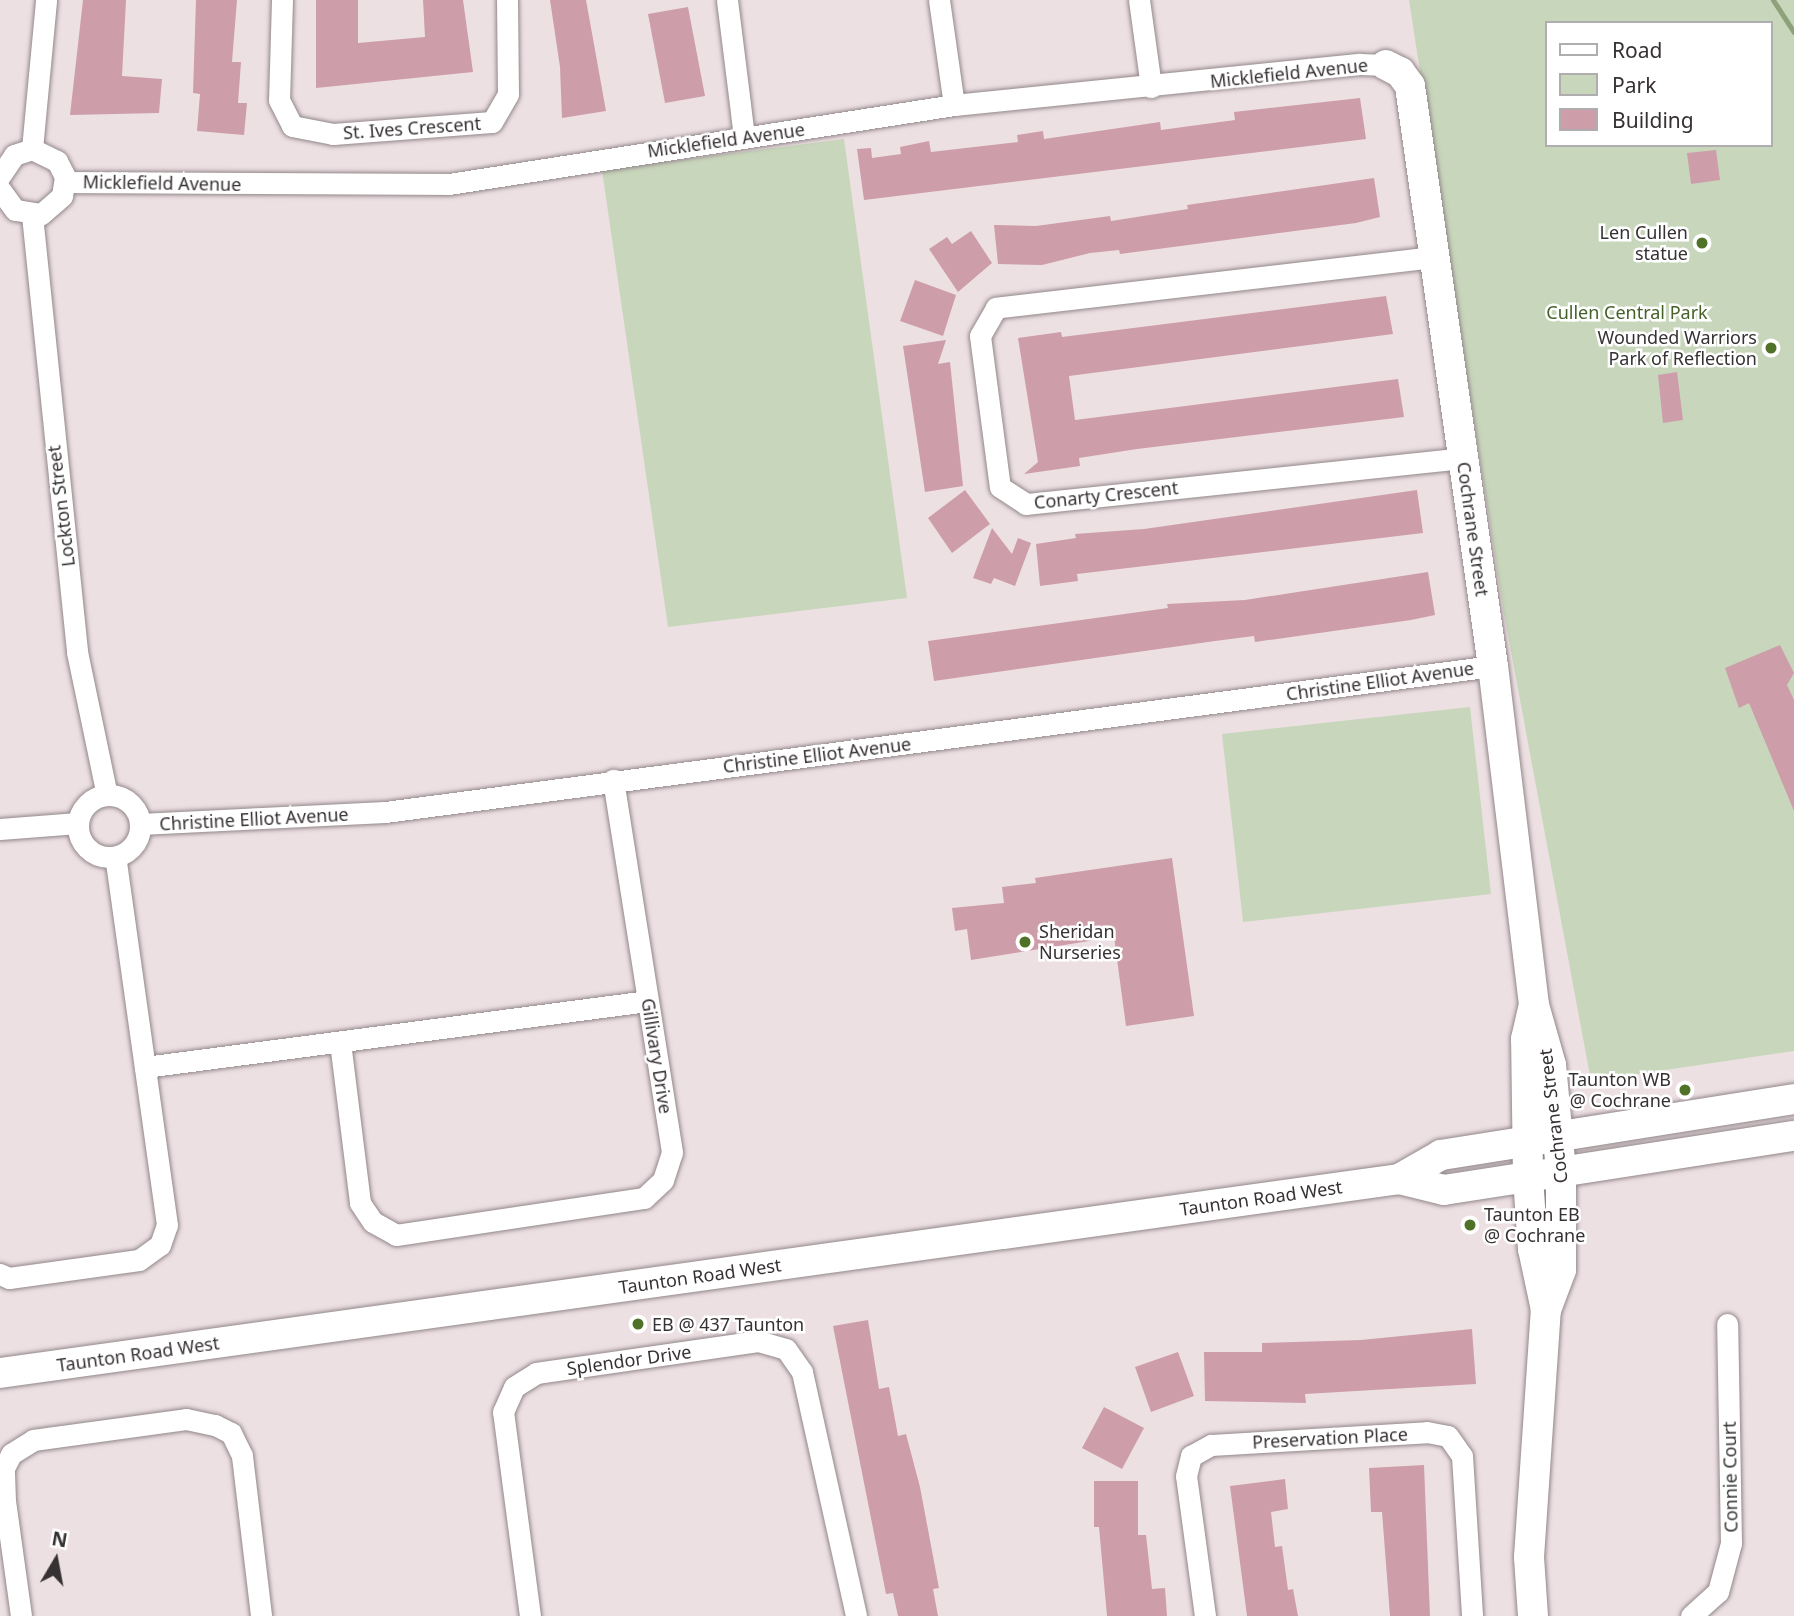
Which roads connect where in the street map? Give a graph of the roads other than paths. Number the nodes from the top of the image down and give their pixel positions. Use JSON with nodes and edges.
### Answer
{"nodes":[{"id":1,"x":46,"y":0,"type":"edge"},
{"id":2,"x":282,"y":0,"type":"edge"},
{"id":3,"x":507,"y":0,"type":"edge"},
{"id":4,"x":727,"y":0,"type":"edge"},
{"id":5,"x":939,"y":0,"type":"edge"},
{"id":6,"x":1139,"y":0,"type":"edge"},
{"id":7,"x":1386,"y":65,"type":"joint"},
{"id":8,"x":1151,"y":87,"type":"junction"},
{"id":9,"x":954,"y":106,"type":"junction"},
{"id":10,"x":744,"y":135,"type":"junction"},
{"id":11,"x":32,"y":149,"type":"junction"},
{"id":12,"x":0,"y":176,"type":"edge"},
{"id":13,"x":65,"y":182,"type":"junction"},
{"id":14,"x":0,"y":189,"type":"edge"},
{"id":15,"x":32,"y":215,"type":"junction"},
{"id":16,"x":1434,"y":257,"type":"junction"},
{"id":17,"x":1462,"y":458,"type":"junction"},
{"id":18,"x":1493,"y":666,"type":"junction"},
{"id":19,"x":613,"y":780,"type":"junction"},
{"id":20,"x":107,"y":795,"type":"junction"},
{"id":21,"x":78,"y":823,"type":"junction"},
{"id":22,"x":141,"y":824,"type":"junction"},
{"id":23,"x":0,"y":829,"type":"edge"},
{"id":24,"x":115,"y":857,"type":"junction"},
{"id":25,"x":648,"y":1002,"type":"junction"},
{"id":26,"x":1534,"y":1004,"type":"junction"},
{"id":27,"x":340,"y":1042,"type":"junction"},
{"id":28,"x":145,"y":1067,"type":"junction"},
{"id":29,"x":1794,"y":1099,"type":"edge"},
{"id":30,"x":1557,"y":1135,"type":"junction"},
{"id":31,"x":1794,"y":1136,"type":"edge"},
{"id":32,"x":1527,"y":1140,"type":"junction"},
{"id":33,"x":1561,"y":1171,"type":"junction"},
{"id":34,"x":1528,"y":1177,"type":"junction"},
{"id":35,"x":1399,"y":1179,"type":"junction"},
{"id":36,"x":0,"y":1274,"type":"edge"},
{"id":37,"x":1546,"y":1310,"type":"junction"},
{"id":38,"x":1727,"y":1324,"type":"dead end"},
{"id":39,"x":0,"y":1373,"type":"edge"},
{"id":40,"x":21,"y":1616,"type":"edge"},
{"id":41,"x":261,"y":1616,"type":"edge"},
{"id":42,"x":530,"y":1616,"type":"edge"},
{"id":43,"x":856,"y":1616,"type":"edge"},
{"id":44,"x":1205,"y":1616,"type":"edge"},
{"id":45,"x":1472,"y":1616,"type":"edge"},
{"id":46,"x":1532,"y":1616,"type":"edge"},
{"id":47,"x":1691,"y":1616,"type":"edge"}],
"edges":[{"from":1,"to":11,"type":"street"},
{"from":2,"to":3,"type":"street","name":"St. Ives Crescent"},
{"from":4,"to":10,"type":"street"},
{"from":5,"to":9,"type":"street"},
{"from":6,"to":8,"type":"street"},
{"from":7,"to":8,"type":"street","name":"Micklefield Avenue"},
{"from":7,"to":16,"type":"main road","name":"Cochrane Street"},
{"from":8,"to":9,"type":"street","name":"Micklefield Avenue"},
{"from":9,"to":10,"type":"street","name":"Micklefield Avenue"},
{"from":10,"to":13,"type":"street","name":"Micklefield Avenue"},
{"from":11,"to":12,"type":"street"},
{"from":11,"to":13,"type":"street"},
{"from":13,"to":15,"type":"street"},
{"from":14,"to":15,"type":"street"},
{"from":15,"to":20,"type":"street","name":"Lockton Street"},
{"from":16,"to":17,"type":"main road","name":"Cochrane Street"},
{"from":16,"to":17,"type":"street","name":"Conarty Crescent"},
{"from":17,"to":18,"type":"main road","name":"Cochrane Street"},
{"from":18,"to":19,"type":"street","name":"Christine Elliot Avenue"},
{"from":18,"to":26,"type":"main road","name":"Cochrane Street"},
{"from":19,"to":22,"type":"street","name":"Christine Elliot Avenue"},
{"from":19,"to":25,"type":"street","name":"Gillivary Drive"},
{"from":20,"to":21,"type":"street"},
{"from":20,"to":22,"type":"street"},
{"from":21,"to":23,"type":"street"},
{"from":21,"to":24,"type":"street"},
{"from":22,"to":24,"type":"street"},
{"from":24,"to":28,"type":"street"},
{"from":25,"to":27,"type":"street"},
{"from":25,"to":27,"type":"street","name":"Gillivary Drive"},
{"from":26,"to":30,"type":"main road","name":"Cochrane Street"},
{"from":26,"to":32,"type":"main road","name":"Cochrane Street"},
{"from":27,"to":28,"type":"street"},
{"from":28,"to":36,"type":"street"},
{"from":29,"to":30,"type":"main road","name":"Taunton Road West"},
{"from":30,"to":32,"type":"main road","name":"Taunton Road West"},
{"from":30,"to":33,"type":"main road","name":"Cochrane Street"},
{"from":31,"to":33,"type":"main road","name":"Taunton Road West"},
{"from":32,"to":34,"type":"main road","name":"Cochrane Street"},
{"from":32,"to":35,"type":"main road","name":"Taunton Road West"},
{"from":33,"to":34,"type":"main road","name":"Taunton Road West"},
{"from":33,"to":37,"type":"main road","name":"Cochrane Street"},
{"from":34,"to":35,"type":"main road","name":"Taunton Road West"},
{"from":34,"to":37,"type":"main road","name":"Cochrane Street"},
{"from":35,"to":39,"type":"main road","name":"Taunton Road West"},
{"from":37,"to":46,"type":"main road","name":"Cochrane Street"},
{"from":38,"to":47,"type":"street","name":"Connie Court"},
{"from":40,"to":41,"type":"street"},
{"from":42,"to":43,"type":"street","name":"Splendor Drive"},
{"from":44,"to":45,"type":"street","name":"Preservation Place"}]}
